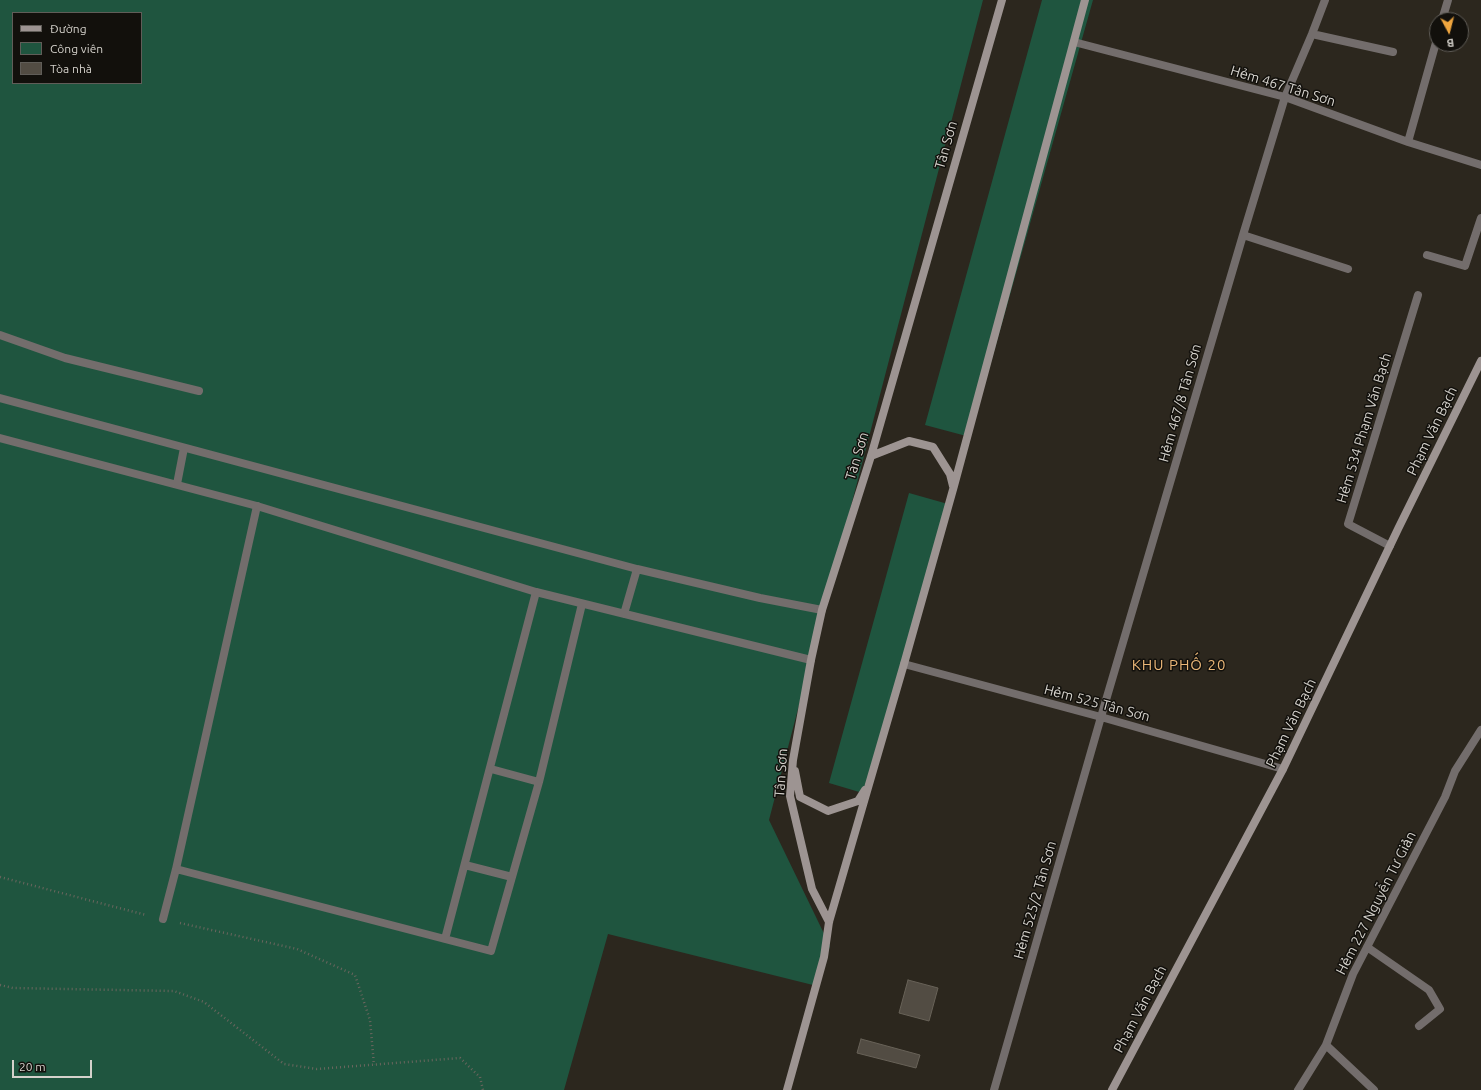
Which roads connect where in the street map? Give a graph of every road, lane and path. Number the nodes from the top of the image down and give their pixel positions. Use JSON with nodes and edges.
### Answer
{"nodes":[{"id":1,"x":1002,"y":0,"type":"edge"},
{"id":2,"x":1085,"y":0,"type":"edge"},
{"id":3,"x":1325,"y":0,"type":"edge"},
{"id":4,"x":1448,"y":0,"type":"edge"},
{"id":5,"x":1444,"y":12,"type":"edge"},
{"id":6,"x":1312,"y":34,"type":"junction"},
{"id":7,"x":1074,"y":42,"type":"junction"},
{"id":8,"x":1393,"y":52,"type":"dead end"},
{"id":9,"x":1434,"y":52,"type":"edge"},
{"id":10,"x":1285,"y":97,"type":"junction"},
{"id":11,"x":1408,"y":142,"type":"junction"},
{"id":12,"x":1481,"y":165,"type":"edge"},
{"id":13,"x":1481,"y":218,"type":"edge"},
{"id":14,"x":1243,"y":235,"type":"junction"},
{"id":15,"x":1427,"y":255,"type":"dead end"},
{"id":16,"x":1348,"y":269,"type":"dead end"},
{"id":17,"x":1418,"y":295,"type":"dead end"},
{"id":18,"x":0,"y":335,"type":"edge"},
{"id":19,"x":1481,"y":361,"type":"edge"},
{"id":20,"x":199,"y":391,"type":"dead end"},
{"id":21,"x":0,"y":398,"type":"edge"},
{"id":22,"x":0,"y":438,"type":"edge"},
{"id":23,"x":184,"y":448,"type":"junction"},
{"id":24,"x":871,"y":456,"type":"junction"},
{"id":25,"x":177,"y":484,"type":"junction"},
{"id":26,"x":954,"y":486,"type":"junction"},
{"id":27,"x":257,"y":506,"type":"junction"},
{"id":28,"x":1390,"y":546,"type":"junction"},
{"id":29,"x":638,"y":569,"type":"junction"},
{"id":30,"x":536,"y":592,"type":"junction"},
{"id":31,"x":582,"y":604,"type":"junction"},
{"id":32,"x":822,"y":610,"type":"junction"},
{"id":33,"x":624,"y":614,"type":"junction"},
{"id":34,"x":811,"y":660,"type":"junction"},
{"id":35,"x":904,"y":664,"type":"junction"},
{"id":36,"x":1101,"y":717,"type":"junction"},
{"id":37,"x":1481,"y":730,"type":"edge"},
{"id":38,"x":793,"y":760,"type":"junction"},
{"id":39,"x":491,"y":769,"type":"junction"},
{"id":40,"x":1283,"y":769,"type":"junction"},
{"id":41,"x":539,"y":782,"type":"junction"},
{"id":42,"x":869,"y":784,"type":"junction"},
{"id":43,"x":465,"y":865,"type":"junction"},
{"id":44,"x":176,"y":869,"type":"junction"},
{"id":45,"x":0,"y":877,"type":"edge"},
{"id":46,"x":512,"y":877,"type":"junction"},
{"id":47,"x":163,"y":919,"type":"junction"},
{"id":48,"x":829,"y":922,"type":"junction"},
{"id":49,"x":445,"y":939,"type":"junction"},
{"id":50,"x":1367,"y":947,"type":"junction"},
{"id":51,"x":0,"y":985,"type":"edge"},
{"id":52,"x":1419,"y":1026,"type":"dead end"},
{"id":53,"x":1326,"y":1045,"type":"junction"},
{"id":54,"x":374,"y":1064,"type":"junction"},
{"id":55,"x":483,"y":1090,"type":"edge"},
{"id":56,"x":787,"y":1090,"type":"edge"},
{"id":57,"x":994,"y":1090,"type":"edge"},
{"id":58,"x":1112,"y":1090,"type":"edge"},
{"id":59,"x":1298,"y":1090,"type":"edge"},
{"id":60,"x":1374,"y":1090,"type":"edge"}],
"edges":[{"from":1,"to":24,"type":"street","name":"Tân Sơn"},
{"from":2,"to":7,"type":"street"},
{"from":3,"to":6,"type":"street","name":"Hẻm 467/8 Tân Sơn"},
{"from":4,"to":5,"type":"street"},
{"from":6,"to":8,"type":"street"},
{"from":6,"to":10,"type":"street","name":"Hẻm 467/8 Tân Sơn"},
{"from":7,"to":10,"type":"street","name":"Hẻm 467 Tân Sơn"},
{"from":7,"to":26,"type":"street"},
{"from":9,"to":11,"type":"street"},
{"from":10,"to":11,"type":"street","name":"Hẻm 467 Tân Sơn"},
{"from":10,"to":14,"type":"street","name":"Hẻm 467/8 Tân Sơn"},
{"from":11,"to":12,"type":"street","name":"Hẻm 467 Tân Sơn"},
{"from":13,"to":15,"type":"street"},
{"from":14,"to":16,"type":"street"},
{"from":14,"to":36,"type":"street","name":"Hẻm 467/8 Tân Sơn"},
{"from":17,"to":28,"type":"street","name":"Hẻm 534 Phạm Văn Bạch"},
{"from":18,"to":20,"type":"street"},
{"from":19,"to":28,"type":"street","name":"Phạm Văn Bạch"},
{"from":21,"to":23,"type":"street"},
{"from":22,"to":25,"type":"street"},
{"from":23,"to":25,"type":"street"},
{"from":23,"to":29,"type":"street"},
{"from":24,"to":26,"type":"street"},
{"from":24,"to":32,"type":"street","name":"Tân Sơn"},
{"from":25,"to":27,"type":"street"},
{"from":26,"to":35,"type":"street"},
{"from":27,"to":30,"type":"street"},
{"from":27,"to":44,"type":"street"},
{"from":28,"to":40,"type":"street","name":"Phạm Văn Bạch"},
{"from":29,"to":32,"type":"street"},
{"from":29,"to":33,"type":"street"},
{"from":30,"to":31,"type":"street"},
{"from":30,"to":39,"type":"street"},
{"from":31,"to":33,"type":"street"},
{"from":31,"to":41,"type":"street"},
{"from":32,"to":34,"type":"street","name":"Tân Sơn"},
{"from":33,"to":34,"type":"street"},
{"from":34,"to":38,"type":"street","name":"Tân Sơn"},
{"from":35,"to":36,"type":"street","name":"Hẻm 525 Tân Sơn"},
{"from":35,"to":42,"type":"street"},
{"from":36,"to":40,"type":"street","name":"Hẻm 525 Tân Sơn"},
{"from":36,"to":57,"type":"street","name":"Hẻm 525/2 Tân Sơn"},
{"from":37,"to":50,"type":"street","name":"Hẻm 227 Nguyễn Tư Giản"},
{"from":38,"to":42,"type":"street"},
{"from":38,"to":48,"type":"street","name":"Tân Sơn"},
{"from":39,"to":41,"type":"street"},
{"from":39,"to":43,"type":"street"},
{"from":40,"to":58,"type":"street","name":"Phạm Văn Bạch"},
{"from":41,"to":46,"type":"street"},
{"from":42,"to":48,"type":"street"},
{"from":43,"to":46,"type":"street"},
{"from":43,"to":49,"type":"street"},
{"from":44,"to":47,"type":"street"},
{"from":44,"to":49,"type":"street"},
{"from":45,"to":47,"type":"path"},
{"from":46,"to":49,"type":"street"},
{"from":47,"to":54,"type":"path"},
{"from":48,"to":56,"type":"street"},
{"from":50,"to":52,"type":"street"},
{"from":50,"to":53,"type":"street","name":"Hẻm 227 Nguyễn Tư Giản"},
{"from":51,"to":54,"type":"path"},
{"from":53,"to":59,"type":"street","name":"Hẻm 227 Nguyễn Tư Giản"},
{"from":53,"to":60,"type":"street"},
{"from":54,"to":55,"type":"path"}]}
